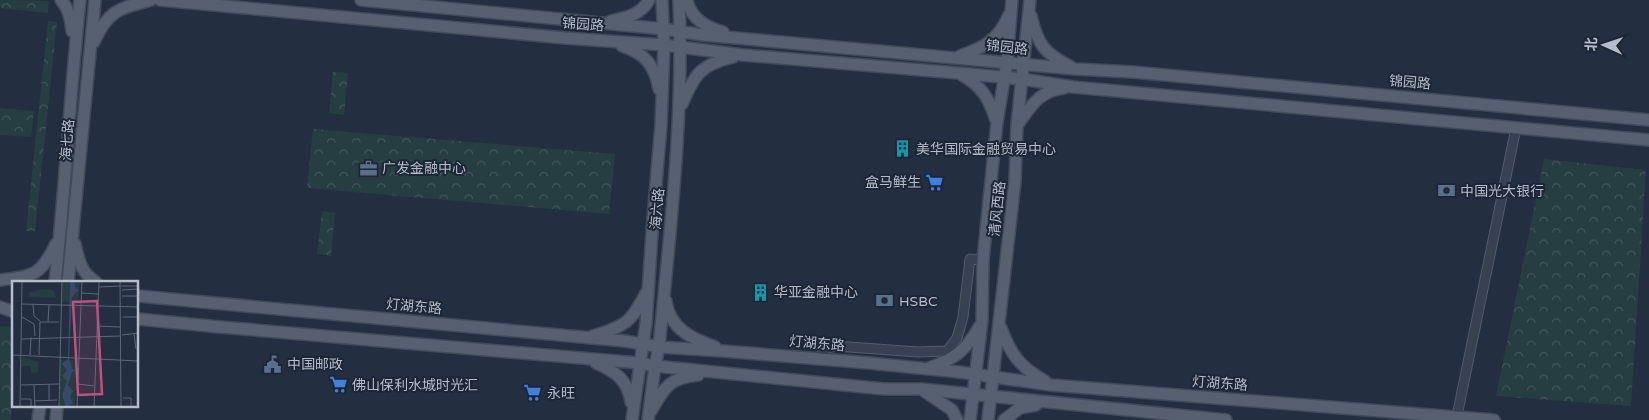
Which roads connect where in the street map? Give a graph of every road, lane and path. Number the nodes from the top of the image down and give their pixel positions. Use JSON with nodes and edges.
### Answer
{"nodes":[{"id":1,"x":61,"y":0,"type":"edge"},
{"id":2,"x":80,"y":0,"type":"edge"},
{"id":3,"x":95,"y":0,"type":"edge"},
{"id":4,"x":151,"y":0,"type":"edge"},
{"id":5,"x":160,"y":0,"type":"edge"},
{"id":6,"x":362,"y":0,"type":"edge"},
{"id":7,"x":649,"y":0,"type":"edge"},
{"id":8,"x":662,"y":0,"type":"edge"},
{"id":9,"x":679,"y":0,"type":"edge"},
{"id":10,"x":687,"y":0,"type":"edge"},
{"id":11,"x":450,"y":4,"type":"edge"},
{"id":12,"x":1011,"y":4,"type":"edge"},
{"id":13,"x":1029,"y":4,"type":"edge"},
{"id":14,"x":604,"y":23,"type":"junction"},
{"id":15,"x":664,"y":29,"type":"junction"},
{"id":16,"x":680,"y":32,"type":"junction"},
{"id":17,"x":744,"y":38,"type":"junction"},
{"id":18,"x":603,"y":40,"type":"junction"},
{"id":19,"x":664,"y":44,"type":"junction"},
{"id":20,"x":75,"y":48,"type":"junction"},
{"id":21,"x":681,"y":48,"type":"junction"},
{"id":22,"x":90,"y":50,"type":"junction"},
{"id":23,"x":743,"y":55,"type":"junction"},
{"id":24,"x":957,"y":58,"type":"junction"},
{"id":25,"x":1007,"y":62,"type":"junction"},
{"id":26,"x":1023,"y":64,"type":"junction"},
{"id":27,"x":1075,"y":69,"type":"junction"},
{"id":28,"x":958,"y":73,"type":"junction"},
{"id":29,"x":1004,"y":78,"type":"junction"},
{"id":30,"x":1022,"y":79,"type":"junction"},
{"id":31,"x":1073,"y":87,"type":"junction"},
{"id":32,"x":662,"y":103,"type":"junction"},
{"id":33,"x":680,"y":108,"type":"junction"},
{"id":34,"x":1649,"y":120,"type":"edge"},
{"id":35,"x":997,"y":122,"type":"junction"},
{"id":36,"x":1017,"y":125,"type":"junction"},
{"id":37,"x":1516,"y":128,"type":"junction"},
{"id":38,"x":1649,"y":140,"type":"edge"},
{"id":39,"x":60,"y":236,"type":"junction"},
{"id":40,"x":73,"y":237,"type":"junction"},
{"id":41,"x":983,"y":260,"type":"junction"},
{"id":42,"x":0,"y":281,"type":"edge"},
{"id":43,"x":54,"y":281,"type":"edge"},
{"id":44,"x":68,"y":281,"type":"edge"},
{"id":45,"x":95,"y":281,"type":"edge"},
{"id":46,"x":649,"y":287,"type":"junction"},
{"id":47,"x":665,"y":287,"type":"junction"},
{"id":48,"x":139,"y":296,"type":"edge"},
{"id":49,"x":0,"y":305,"type":"edge"},
{"id":50,"x":12,"y":311,"type":"edge"},
{"id":51,"x":139,"y":319,"type":"edge"},
{"id":52,"x":982,"y":321,"type":"junction"},
{"id":53,"x":999,"y":323,"type":"junction"},
{"id":54,"x":589,"y":337,"type":"junction"},
{"id":55,"x":643,"y":343,"type":"junction"},
{"id":56,"x":659,"y":348,"type":"junction"},
{"id":57,"x":697,"y":350,"type":"junction"},
{"id":58,"x":723,"y":351,"type":"junction"},
{"id":59,"x":588,"y":359,"type":"junction"},
{"id":60,"x":818,"y":359,"type":"junction"},
{"id":61,"x":639,"y":363,"type":"junction"},
{"id":62,"x":655,"y":366,"type":"junction"},
{"id":63,"x":694,"y":370,"type":"junction"},
{"id":64,"x":923,"y":370,"type":"junction"},
{"id":65,"x":721,"y":373,"type":"junction"},
{"id":66,"x":976,"y":375,"type":"junction"},
{"id":67,"x":994,"y":377,"type":"junction"},
{"id":68,"x":1051,"y":384,"type":"junction"},
{"id":69,"x":920,"y":389,"type":"junction"},
{"id":70,"x":973,"y":395,"type":"junction"},
{"id":71,"x":991,"y":397,"type":"junction"},
{"id":72,"x":1049,"y":403,"type":"junction"},
{"id":73,"x":1457,"y":416,"type":"junction"},
{"id":74,"x":632,"y":418,"type":"edge"},
{"id":75,"x":648,"y":419,"type":"edge"},
{"id":76,"x":957,"y":420,"type":"edge"},
{"id":77,"x":970,"y":420,"type":"edge"},
{"id":78,"x":988,"y":420,"type":"edge"},
{"id":79,"x":1004,"y":420,"type":"edge"},
{"id":80,"x":1226,"y":420,"type":"edge"},
{"id":81,"x":1494,"y":420,"type":"edge"}],
"edges":[{"from":1,"to":20,"type":"main road"},
{"from":2,"to":20,"type":"main road"},
{"from":3,"to":22,"type":"main road","name":"海七路"},
{"from":4,"to":22,"type":"main road"},
{"from":5,"to":18,"type":"main road","name":"锦园路"},
{"from":6,"to":11,"type":"main road","name":"锦园路"},
{"from":7,"to":14,"type":"main road"},
{"from":8,"to":15,"type":"main road","name":"海六路"},
{"from":9,"to":16,"type":"main road","name":"海六路"},
{"from":10,"to":17,"type":"main road"},
{"from":11,"to":14,"type":"main road","name":"锦园路"},
{"from":12,"to":24,"type":"main road"},
{"from":12,"to":25,"type":"main road","name":"清风西路"},
{"from":13,"to":26,"type":"main road","name":"清风西路"},
{"from":13,"to":27,"type":"main road"},
{"from":14,"to":15,"type":"main road","name":"锦园路"},
{"from":15,"to":16,"type":"main road","name":"锦园路"},
{"from":15,"to":19,"type":"main road","name":"海六路"},
{"from":16,"to":17,"type":"main road","name":"锦园路"},
{"from":16,"to":21,"type":"main road","name":"海六路"},
{"from":17,"to":24,"type":"main road","name":"锦园路"},
{"from":18,"to":19,"type":"main road","name":"锦园路"},
{"from":18,"to":32,"type":"main road"},
{"from":19,"to":21,"type":"main road","name":"锦园路"},
{"from":19,"to":32,"type":"main road","name":"海六路"},
{"from":20,"to":39,"type":"main road"},
{"from":21,"to":23,"type":"main road","name":"锦园路"},
{"from":21,"to":33,"type":"main road","name":"海六路"},
{"from":22,"to":40,"type":"main road","name":"海七路"},
{"from":23,"to":28,"type":"main road","name":"锦园路"},
{"from":23,"to":33,"type":"main road"},
{"from":24,"to":25,"type":"main road","name":"锦园路"},
{"from":25,"to":26,"type":"main road","name":"锦园路"},
{"from":25,"to":29,"type":"main road","name":"清风西路"},
{"from":26,"to":27,"type":"main road","name":"锦园路"},
{"from":26,"to":30,"type":"main road","name":"清风西路"},
{"from":27,"to":34,"type":"main road","name":"锦园路"},
{"from":28,"to":29,"type":"main road","name":"锦园路"},
{"from":28,"to":35,"type":"main road"},
{"from":29,"to":30,"type":"main road","name":"锦园路"},
{"from":29,"to":35,"type":"main road","name":"清风西路"},
{"from":30,"to":31,"type":"main road","name":"锦园路"},
{"from":30,"to":36,"type":"main road","name":"清风西路"},
{"from":31,"to":36,"type":"main road"},
{"from":31,"to":37,"type":"main road"},
{"from":32,"to":46,"type":"main road","name":"海六路"},
{"from":33,"to":47,"type":"main road","name":"海六路"},
{"from":35,"to":41,"type":"main road","name":"清风西路"},
{"from":36,"to":53,"type":"main road","name":"清风西路"},
{"from":37,"to":38,"type":"main road"},
{"from":37,"to":73,"type":"street"},
{"from":39,"to":42,"type":"main road"},
{"from":39,"to":43,"type":"main road"},
{"from":40,"to":44,"type":"main road","name":"海七路"},
{"from":40,"to":45,"type":"main road"},
{"from":41,"to":52,"type":"main road","name":"清风西路"},
{"from":41,"to":60,"type":"street"},
{"from":46,"to":54,"type":"main road"},
{"from":46,"to":55,"type":"main road","name":"海六路"},
{"from":47,"to":56,"type":"main road","name":"海六路"},
{"from":47,"to":58,"type":"main road"},
{"from":48,"to":54,"type":"main road","name":"灯湖东路"},
{"from":49,"to":50,"type":"main road"},
{"from":51,"to":59,"type":"main road"},
{"from":52,"to":64,"type":"main road"},
{"from":52,"to":66,"type":"main road","name":"清风西路"},
{"from":53,"to":67,"type":"main road","name":"清风西路"},
{"from":53,"to":68,"type":"main road"},
{"from":54,"to":55,"type":"main road","name":"灯湖东路"},
{"from":55,"to":56,"type":"main road","name":"灯湖东路"},
{"from":55,"to":61,"type":"main road","name":"海六路"},
{"from":56,"to":57,"type":"main road","name":"灯湖东路"},
{"from":56,"to":62,"type":"main road","name":"海六路"},
{"from":57,"to":58,"type":"main road","name":"灯湖东路"},
{"from":57,"to":63,"type":"main road"},
{"from":58,"to":60,"type":"main road","name":"灯湖东路"},
{"from":59,"to":61,"type":"main road"},
{"from":59,"to":74,"type":"main road"},
{"from":60,"to":64,"type":"main road","name":"灯湖东路"},
{"from":61,"to":62,"type":"main road"},
{"from":61,"to":74,"type":"main road","name":"海六路"},
{"from":62,"to":63,"type":"main road"},
{"from":62,"to":75,"type":"main road","name":"海六路"},
{"from":63,"to":65,"type":"main road"},
{"from":64,"to":66,"type":"main road","name":"灯湖东路"},
{"from":65,"to":69,"type":"main road"},
{"from":65,"to":75,"type":"main road"},
{"from":66,"to":67,"type":"main road","name":"灯湖东路"},
{"from":66,"to":70,"type":"main road","name":"清风西路"},
{"from":67,"to":68,"type":"main road","name":"灯湖东路"},
{"from":67,"to":71,"type":"main road","name":"清风西路"},
{"from":68,"to":73,"type":"main road","name":"灯湖东路"},
{"from":69,"to":70,"type":"main road"},
{"from":69,"to":76,"type":"main road"},
{"from":70,"to":71,"type":"main road"},
{"from":70,"to":77,"type":"main road","name":"清风西路"},
{"from":71,"to":72,"type":"main road"},
{"from":71,"to":78,"type":"main road","name":"清风西路"},
{"from":72,"to":79,"type":"main road"},
{"from":72,"to":80,"type":"main road"},
{"from":73,"to":81,"type":"main road","name":"灯湖东路"}]}
